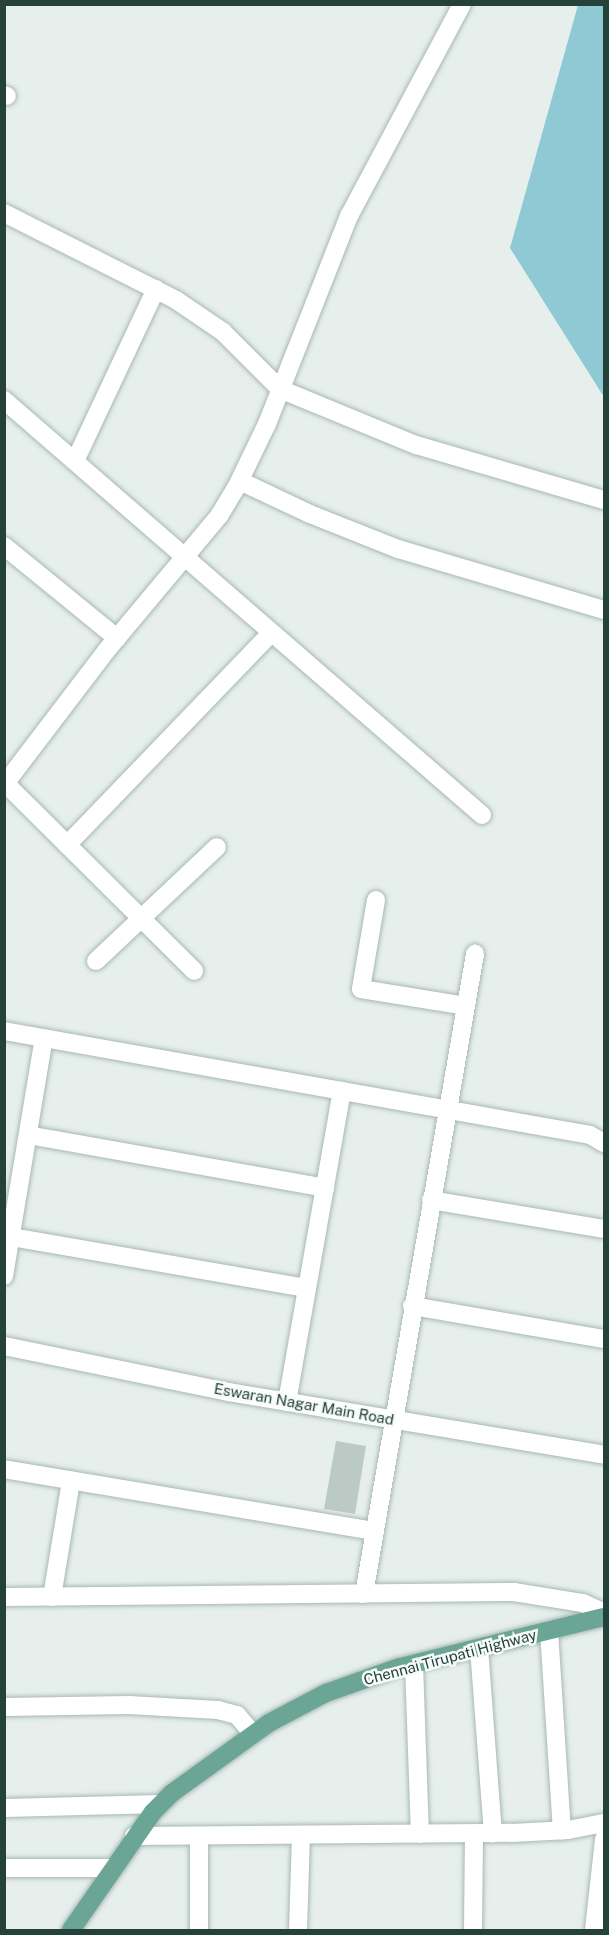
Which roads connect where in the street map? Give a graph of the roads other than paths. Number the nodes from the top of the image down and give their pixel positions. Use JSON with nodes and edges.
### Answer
{"nodes":[{"id":1,"x":462,"y":4,"type":"edge"},
{"id":2,"x":4,"y":213,"type":"edge"},
{"id":3,"x":156,"y":289,"type":"junction"},
{"id":4,"x":280,"y":389,"type":"junction"},
{"id":5,"x":4,"y":400,"type":"edge"},
{"id":6,"x":75,"y":461,"type":"junction"},
{"id":7,"x":240,"y":481,"type":"junction"},
{"id":8,"x":604,"y":500,"type":"edge"},
{"id":9,"x":4,"y":546,"type":"edge"},
{"id":10,"x":185,"y":557,"type":"junction"},
{"id":11,"x":604,"y":610,"type":"edge"},
{"id":12,"x":271,"y":633,"type":"junction"},
{"id":13,"x":117,"y":638,"type":"junction"},
{"id":14,"x":5,"y":784,"type":"edge"},
{"id":15,"x":482,"y":815,"type":"dead end"},
{"id":16,"x":67,"y":845,"type":"junction"},
{"id":17,"x":217,"y":847,"type":"dead end"},
{"id":18,"x":376,"y":900,"type":"dead end"},
{"id":19,"x":142,"y":919,"type":"junction"},
{"id":20,"x":475,"y":954,"type":"dead end"},
{"id":21,"x":96,"y":961,"type":"dead end"},
{"id":22,"x":194,"y":971,"type":"dead end"},
{"id":23,"x":466,"y":1006,"type":"junction"},
{"id":24,"x":4,"y":1031,"type":"edge"},
{"id":25,"x":44,"y":1038,"type":"junction"},
{"id":26,"x":342,"y":1091,"type":"junction"},
{"id":27,"x":447,"y":1110,"type":"junction"},
{"id":28,"x":28,"y":1135,"type":"junction"},
{"id":29,"x":604,"y":1143,"type":"edge"},
{"id":30,"x":325,"y":1188,"type":"junction"},
{"id":31,"x":431,"y":1200,"type":"junction"},
{"id":32,"x":604,"y":1229,"type":"edge"},
{"id":33,"x":11,"y":1237,"type":"junction"},
{"id":34,"x":4,"y":1276,"type":"edge"},
{"id":35,"x":307,"y":1288,"type":"junction"},
{"id":36,"x":412,"y":1306,"type":"junction"},
{"id":37,"x":604,"y":1339,"type":"edge"},
{"id":38,"x":4,"y":1346,"type":"edge"},
{"id":39,"x":287,"y":1402,"type":"junction"},
{"id":40,"x":392,"y":1420,"type":"junction"},
{"id":41,"x":604,"y":1455,"type":"edge"},
{"id":42,"x":4,"y":1469,"type":"edge"},
{"id":43,"x":71,"y":1481,"type":"junction"},
{"id":44,"x":375,"y":1531,"type":"junction"},
{"id":45,"x":364,"y":1594,"type":"junction"},
{"id":46,"x":4,"y":1597,"type":"edge"},
{"id":47,"x":52,"y":1597,"type":"junction"},
{"id":48,"x":604,"y":1615,"type":"edge"},
{"id":49,"x":549,"y":1631,"type":"junction"},
{"id":50,"x":479,"y":1648,"type":"junction"},
{"id":51,"x":414,"y":1664,"type":"junction"},
{"id":52,"x":4,"y":1707,"type":"edge"},
{"id":53,"x":253,"y":1734,"type":"junction"},
{"id":54,"x":161,"y":1804,"type":"junction"},
{"id":55,"x":4,"y":1808,"type":"edge"},
{"id":56,"x":604,"y":1823,"type":"edge"},
{"id":57,"x":562,"y":1831,"type":"junction"},
{"id":58,"x":493,"y":1833,"type":"junction"},
{"id":59,"x":420,"y":1834,"type":"junction"},
{"id":60,"x":474,"y":1834,"type":"junction"},
{"id":61,"x":301,"y":1835,"type":"junction"},
{"id":62,"x":134,"y":1836,"type":"junction"},
{"id":63,"x":199,"y":1836,"type":"junction"},
{"id":64,"x":604,"y":1845,"type":"edge"},
{"id":65,"x":4,"y":1868,"type":"edge"},
{"id":66,"x":113,"y":1868,"type":"junction"},
{"id":67,"x":71,"y":1930,"type":"edge"},
{"id":68,"x":199,"y":1930,"type":"edge"},
{"id":69,"x":298,"y":1930,"type":"edge"},
{"id":70,"x":473,"y":1930,"type":"edge"},
{"id":71,"x":594,"y":1930,"type":"edge"}],
"edges":[{"from":1,"to":4,"type":"street"},
{"from":2,"to":3,"type":"street"},
{"from":3,"to":4,"type":"street"},
{"from":3,"to":6,"type":"street"},
{"from":4,"to":7,"type":"street"},
{"from":4,"to":8,"type":"street"},
{"from":5,"to":6,"type":"street"},
{"from":6,"to":10,"type":"street"},
{"from":7,"to":10,"type":"street"},
{"from":7,"to":11,"type":"street"},
{"from":9,"to":13,"type":"street"},
{"from":10,"to":12,"type":"street"},
{"from":10,"to":13,"type":"street"},
{"from":12,"to":15,"type":"street"},
{"from":12,"to":16,"type":"street"},
{"from":13,"to":14,"type":"street"},
{"from":14,"to":16,"type":"street"},
{"from":16,"to":19,"type":"street"},
{"from":17,"to":19,"type":"street"},
{"from":18,"to":23,"type":"street"},
{"from":19,"to":21,"type":"street"},
{"from":19,"to":22,"type":"street"},
{"from":20,"to":23,"type":"street"},
{"from":23,"to":27,"type":"street"},
{"from":24,"to":25,"type":"street"},
{"from":25,"to":26,"type":"street"},
{"from":25,"to":28,"type":"street"},
{"from":26,"to":27,"type":"street"},
{"from":26,"to":30,"type":"street"},
{"from":27,"to":29,"type":"street"},
{"from":27,"to":31,"type":"street"},
{"from":28,"to":30,"type":"street"},
{"from":28,"to":33,"type":"street"},
{"from":30,"to":35,"type":"street"},
{"from":31,"to":32,"type":"street"},
{"from":31,"to":36,"type":"street"},
{"from":33,"to":34,"type":"street"},
{"from":33,"to":35,"type":"street"},
{"from":35,"to":39,"type":"street"},
{"from":36,"to":37,"type":"street"},
{"from":36,"to":40,"type":"street"},
{"from":38,"to":39,"type":"street","name":"Eswaran Nagar Main Road"},
{"from":39,"to":40,"type":"street","name":"Eswaran Nagar Main Road"},
{"from":40,"to":41,"type":"street","name":"Eswaran Nagar Main Road"},
{"from":40,"to":44,"type":"street"},
{"from":42,"to":43,"type":"street"},
{"from":43,"to":44,"type":"street"},
{"from":43,"to":47,"type":"street"},
{"from":44,"to":45,"type":"street"},
{"from":45,"to":47,"type":"street"},
{"from":45,"to":48,"type":"street"},
{"from":46,"to":47,"type":"street"},
{"from":48,"to":49,"type":"main road","name":"Chennai Tirupati Highway"},
{"from":49,"to":50,"type":"main road","name":"Chennai Tirupati Highway"},
{"from":49,"to":57,"type":"street"},
{"from":50,"to":51,"type":"main road","name":"Chennai Tirupati Highway"},
{"from":50,"to":58,"type":"street"},
{"from":51,"to":53,"type":"main road","name":"Chennai Tirupati Highway"},
{"from":51,"to":59,"type":"street"},
{"from":52,"to":53,"type":"street"},
{"from":53,"to":54,"type":"main road","name":"Chennai Tirupati Highway"},
{"from":54,"to":55,"type":"street"},
{"from":54,"to":62,"type":"main road","name":"Chennai Tirupati Highway"},
{"from":56,"to":57,"type":"street"},
{"from":57,"to":58,"type":"street"},
{"from":58,"to":60,"type":"street"},
{"from":59,"to":60,"type":"street"},
{"from":59,"to":61,"type":"street"},
{"from":60,"to":70,"type":"street"},
{"from":61,"to":63,"type":"street"},
{"from":61,"to":69,"type":"street"},
{"from":62,"to":63,"type":"street"},
{"from":62,"to":66,"type":"main road","name":"Chennai Tirupati Highway"},
{"from":63,"to":68,"type":"street"},
{"from":64,"to":71,"type":"street"},
{"from":65,"to":66,"type":"street"},
{"from":66,"to":67,"type":"main road","name":"Chennai Tirupati Highway"}]}
